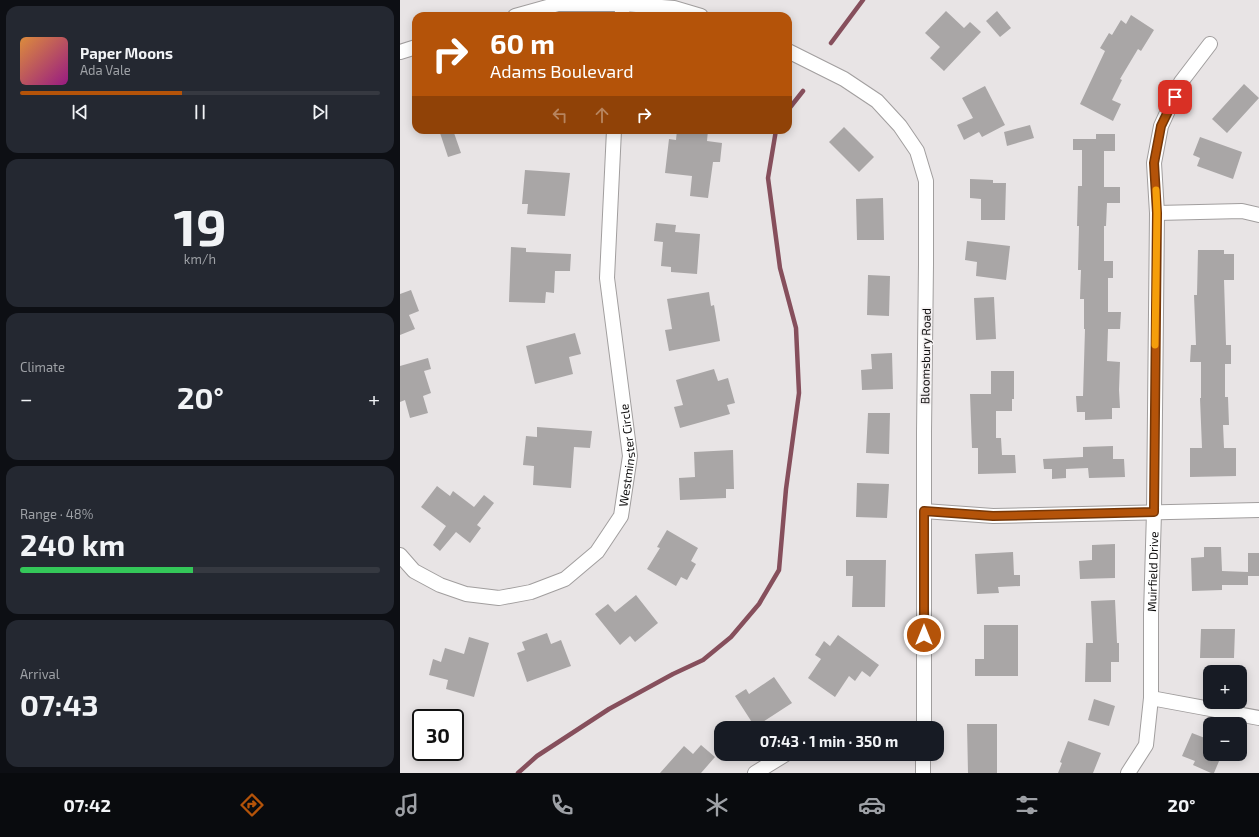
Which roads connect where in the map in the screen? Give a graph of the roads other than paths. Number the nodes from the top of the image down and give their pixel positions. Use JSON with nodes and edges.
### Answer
{"nodes":[{"id":1,"x":623,"y":10,"type":"edge"},
{"id":2,"x":529,"y":12,"type":"edge"},
{"id":3,"x":688,"y":12,"type":"edge"},
{"id":4,"x":1210,"y":44,"type":"dead end"},
{"id":5,"x":412,"y":48,"type":"edge"},
{"id":6,"x":400,"y":52,"type":"edge"},
{"id":7,"x":792,"y":54,"type":"edge"},
{"id":8,"x":614,"y":134,"type":"edge"},
{"id":9,"x":1157,"y":213,"type":"junction"},
{"id":10,"x":1259,"y":215,"type":"edge"},
{"id":11,"x":1259,"y":510,"type":"edge"},
{"id":12,"x":924,"y":511,"type":"junction"},
{"id":13,"x":1154,"y":512,"type":"junction"},
{"id":14,"x":400,"y":555,"type":"edge"},
{"id":15,"x":1151,"y":698,"type":"junction"},
{"id":16,"x":1259,"y":718,"type":"edge"},
{"id":17,"x":924,"y":721,"type":"edge"},
{"id":18,"x":775,"y":761,"type":"edge"},
{"id":19,"x":923,"y":761,"type":"edge"},
{"id":20,"x":755,"y":773,"type":"edge"},
{"id":21,"x":923,"y":773,"type":"edge"},
{"id":22,"x":1128,"y":773,"type":"edge"}],
"edges":[{"from":1,"to":2,"type":"street"},
{"from":1,"to":3,"type":"street"},
{"from":4,"to":9,"type":"street","name":"Muirfield Drive"},
{"from":5,"to":6,"type":"street"},
{"from":7,"to":12,"type":"street","name":"Bloomsbury Road"},
{"from":8,"to":14,"type":"street","name":"Westminster Circle"},
{"from":9,"to":10,"type":"street"},
{"from":9,"to":13,"type":"street","name":"Muirfield Drive"},
{"from":11,"to":13,"type":"street"},
{"from":12,"to":13,"type":"street"},
{"from":12,"to":17,"type":"street","name":"Bloomsbury Road"},
{"from":13,"to":15,"type":"street","name":"Muirfield Drive"},
{"from":15,"to":16,"type":"street"},
{"from":15,"to":22,"type":"street","name":"Muirfield Drive"},
{"from":18,"to":20,"type":"street"},
{"from":19,"to":21,"type":"street"}]}
